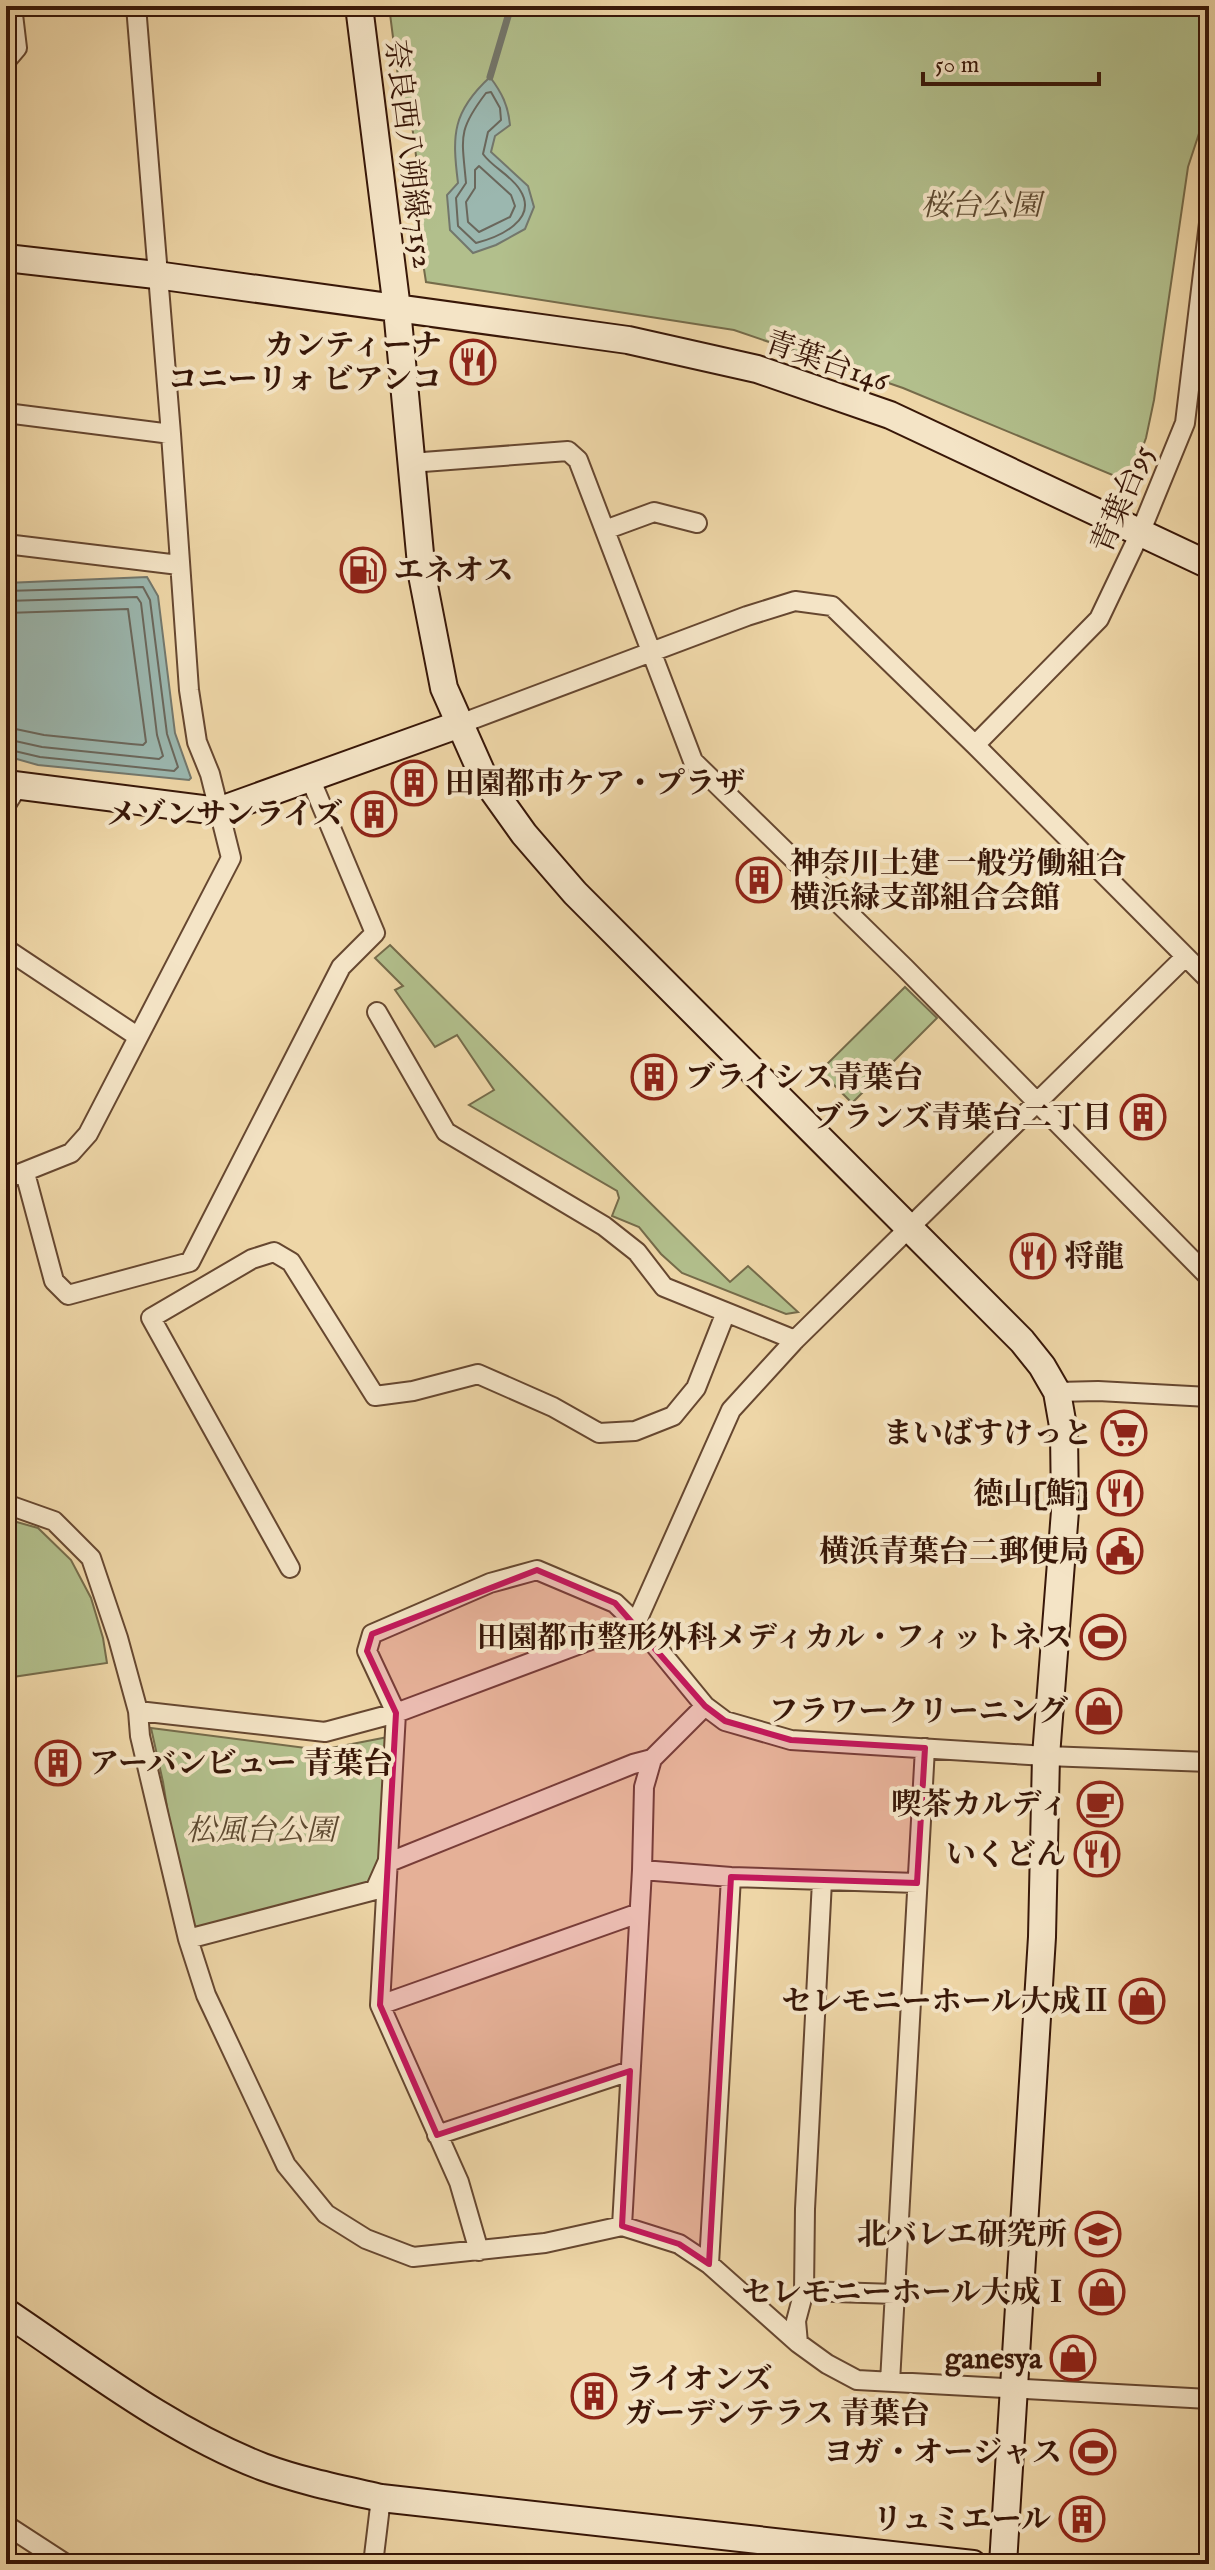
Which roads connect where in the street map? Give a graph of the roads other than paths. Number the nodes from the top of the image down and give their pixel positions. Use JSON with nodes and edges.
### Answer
{"nodes":[{"id":1,"x":12,"y":6,"type":"edge"},
{"id":2,"x":136,"y":6,"type":"edge"},
{"id":3,"x":359,"y":6,"type":"edge"},
{"id":4,"x":6,"y":61,"type":"edge"},
{"id":5,"x":1209,"y":223,"type":"edge"},
{"id":6,"x":6,"y":258,"type":"edge"},
{"id":7,"x":1207,"y":268,"type":"edge"},
{"id":8,"x":156,"y":275,"type":"junction"},
{"id":9,"x":397,"y":309,"type":"junction"},
{"id":10,"x":6,"y":413,"type":"edge"},
{"id":11,"x":171,"y":434,"type":"junction"},
{"id":12,"x":410,"y":463,"type":"junction"},
{"id":13,"x":697,"y":523,"type":"dead end"},
{"id":14,"x":605,"y":530,"type":"junction"},
{"id":15,"x":1140,"y":533,"type":"junction"},
{"id":16,"x":6,"y":544,"type":"edge"},
{"id":17,"x":179,"y":565,"type":"junction"},
{"id":18,"x":1209,"y":565,"type":"edge"},
{"id":19,"x":651,"y":652,"type":"junction"},
{"id":20,"x":460,"y":724,"type":"junction"},
{"id":21,"x":975,"y":745,"type":"junction"},
{"id":22,"x":310,"y":778,"type":"junction"},
{"id":23,"x":10,"y":792,"type":"edge"},
{"id":24,"x":218,"y":811,"type":"junction"},
{"id":25,"x":6,"y":949,"type":"edge"},
{"id":26,"x":1185,"y":957,"type":"junction"},
{"id":27,"x":1209,"y":980,"type":"edge"},
{"id":28,"x":377,"y":1012,"type":"dead end"},
{"id":29,"x":137,"y":1036,"type":"junction"},
{"id":30,"x":1038,"y":1103,"type":"junction"},
{"id":31,"x":25,"y":1173,"type":"junction"},
{"id":32,"x":6,"y":1179,"type":"edge"},
{"id":33,"x":909,"y":1229,"type":"junction"},
{"id":34,"x":1209,"y":1277,"type":"edge"},
{"id":35,"x":726,"y":1312,"type":"junction"},
{"id":36,"x":795,"y":1340,"type":"junction"},
{"id":37,"x":1057,"y":1392,"type":"junction"},
{"id":38,"x":1209,"y":1397,"type":"edge"},
{"id":39,"x":6,"y":1504,"type":"edge"},
{"id":40,"x":290,"y":1568,"type":"dead end"},
{"id":41,"x":636,"y":1623,"type":"junction"},
{"id":42,"x":705,"y":1706,"type":"junction"},
{"id":43,"x":138,"y":1711,"type":"junction"},
{"id":44,"x":396,"y":1713,"type":"junction"},
{"id":45,"x":925,"y":1748,"type":"junction"},
{"id":46,"x":1046,"y":1756,"type":"junction"},
{"id":47,"x":652,"y":1759,"type":"junction"},
{"id":48,"x":1209,"y":1762,"type":"edge"},
{"id":49,"x":387,"y":1863,"type":"junction"},
{"id":50,"x":642,"y":1870,"type":"junction"},
{"id":51,"x":731,"y":1877,"type":"junction"},
{"id":52,"x":822,"y":1881,"type":"junction"},
{"id":53,"x":917,"y":1883,"type":"junction"},
{"id":54,"x":639,"y":1913,"type":"junction"},
{"id":55,"x":188,"y":1939,"type":"junction"},
{"id":56,"x":380,"y":2005,"type":"junction"},
{"id":57,"x":630,"y":2071,"type":"junction"},
{"id":58,"x":437,"y":2135,"type":"junction"},
{"id":59,"x":622,"y":2226,"type":"junction"},
{"id":60,"x":479,"y":2251,"type":"junction"},
{"id":61,"x":709,"y":2264,"type":"junction"},
{"id":62,"x":804,"y":2291,"type":"junction"},
{"id":63,"x":895,"y":2294,"type":"junction"},
{"id":64,"x":6,"y":2312,"type":"edge"},
{"id":65,"x":798,"y":2343,"type":"junction"},
{"id":66,"x":890,"y":2382,"type":"junction"},
{"id":67,"x":1014,"y":2390,"type":"junction"},
{"id":68,"x":1209,"y":2399,"type":"edge"},
{"id":69,"x":381,"y":2498,"type":"junction"},
{"id":70,"x":6,"y":2525,"type":"edge"},
{"id":71,"x":66,"y":2564,"type":"edge"},
{"id":72,"x":373,"y":2564,"type":"edge"},
{"id":73,"x":973,"y":2564,"type":"edge"},
{"id":74,"x":1003,"y":2564,"type":"edge"}],
"edges":[{"from":1,"to":4,"type":"street"},
{"from":2,"to":8,"type":"street"},
{"from":3,"to":9,"type":"street","name":"奈良西八朔線7152"},
{"from":5,"to":7,"type":"street","name":"青葉台95"},
{"from":6,"to":8,"type":"street","name":"青葉台146"},
{"from":7,"to":15,"type":"street","name":"青葉台95"},
{"from":8,"to":9,"type":"street","name":"青葉台146"},
{"from":8,"to":11,"type":"street"},
{"from":9,"to":12,"type":"street","name":"奈良西八朔線7152"},
{"from":9,"to":15,"type":"street","name":"青葉台146"},
{"from":10,"to":11,"type":"street"},
{"from":11,"to":17,"type":"street"},
{"from":12,"to":14,"type":"street"},
{"from":12,"to":20,"type":"street","name":"奈良西八朔線7152"},
{"from":13,"to":14,"type":"street"},
{"from":14,"to":19,"type":"street"},
{"from":15,"to":18,"type":"street","name":"青葉台146"},
{"from":15,"to":21,"type":"street","name":"青葉台95"},
{"from":16,"to":17,"type":"street"},
{"from":17,"to":24,"type":"street"},
{"from":19,"to":20,"type":"street"},
{"from":19,"to":21,"type":"street"},
{"from":19,"to":30,"type":"street"},
{"from":20,"to":22,"type":"street"},
{"from":20,"to":33,"type":"street","name":"奈良西八朔線7152"},
{"from":21,"to":26,"type":"street"},
{"from":22,"to":24,"type":"street"},
{"from":22,"to":31,"type":"street"},
{"from":23,"to":24,"type":"street"},
{"from":24,"to":29,"type":"street"},
{"from":25,"to":29,"type":"street"},
{"from":26,"to":27,"type":"street"},
{"from":26,"to":30,"type":"street"},
{"from":28,"to":35,"type":"street"},
{"from":29,"to":31,"type":"street"},
{"from":30,"to":33,"type":"street"},
{"from":30,"to":34,"type":"street"},
{"from":31,"to":32,"type":"street"},
{"from":33,"to":36,"type":"street"},
{"from":33,"to":37,"type":"street","name":"奈良西八朔線7152"},
{"from":35,"to":36,"type":"street"},
{"from":35,"to":40,"type":"street"},
{"from":36,"to":41,"type":"street"},
{"from":37,"to":38,"type":"street"},
{"from":37,"to":46,"type":"street"},
{"from":39,"to":43,"type":"street"},
{"from":41,"to":42,"type":"street"},
{"from":41,"to":44,"type":"street"},
{"from":41,"to":44,"type":"street"},
{"from":42,"to":45,"type":"street"},
{"from":42,"to":47,"type":"street"},
{"from":43,"to":44,"type":"street"},
{"from":43,"to":55,"type":"street"},
{"from":44,"to":49,"type":"street"},
{"from":45,"to":46,"type":"street"},
{"from":45,"to":53,"type":"street"},
{"from":46,"to":48,"type":"street"},
{"from":46,"to":67,"type":"street"},
{"from":47,"to":49,"type":"street"},
{"from":47,"to":50,"type":"street"},
{"from":49,"to":55,"type":"street"},
{"from":49,"to":56,"type":"street"},
{"from":50,"to":51,"type":"street"},
{"from":50,"to":54,"type":"street"},
{"from":51,"to":52,"type":"street"},
{"from":51,"to":61,"type":"street"},
{"from":52,"to":53,"type":"street"},
{"from":52,"to":62,"type":"street"},
{"from":53,"to":63,"type":"street"},
{"from":54,"to":56,"type":"street"},
{"from":54,"to":57,"type":"street"},
{"from":55,"to":60,"type":"street"},
{"from":56,"to":58,"type":"street"},
{"from":57,"to":58,"type":"street"},
{"from":57,"to":59,"type":"street"},
{"from":58,"to":60,"type":"street"},
{"from":59,"to":60,"type":"street"},
{"from":59,"to":61,"type":"street"},
{"from":61,"to":65,"type":"street"},
{"from":62,"to":63,"type":"street"},
{"from":62,"to":65,"type":"street"},
{"from":63,"to":66,"type":"street"},
{"from":64,"to":69,"type":"street"},
{"from":65,"to":66,"type":"street"},
{"from":66,"to":67,"type":"street"},
{"from":67,"to":68,"type":"street"},
{"from":67,"to":74,"type":"street"},
{"from":69,"to":72,"type":"street"},
{"from":69,"to":73,"type":"street"},
{"from":70,"to":71,"type":"street"}]}
